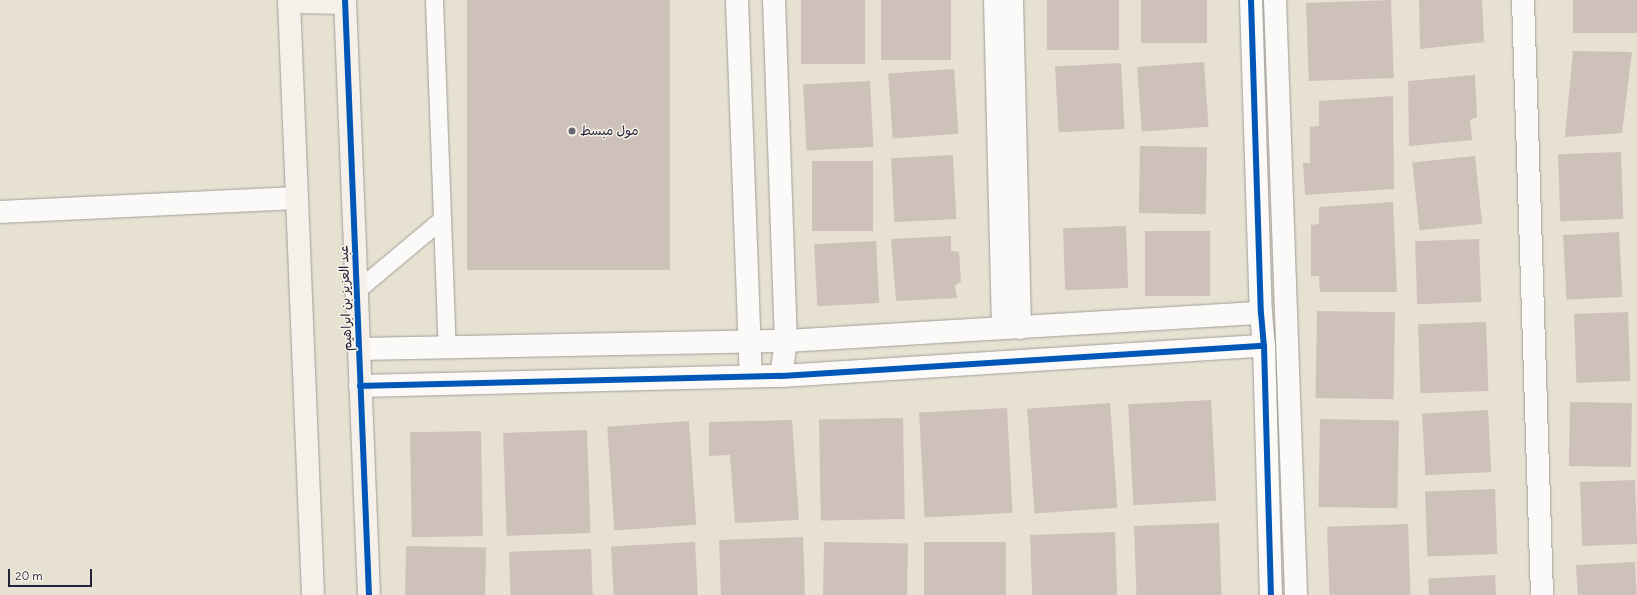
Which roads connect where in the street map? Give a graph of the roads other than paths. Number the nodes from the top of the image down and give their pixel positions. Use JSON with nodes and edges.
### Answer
{"nodes":[{"id":1,"x":434,"y":0,"type":"edge"},
{"id":2,"x":737,"y":0,"type":"edge"},
{"id":3,"x":774,"y":0,"type":"edge"},
{"id":4,"x":995,"y":0,"type":"edge"},
{"id":5,"x":1012,"y":0,"type":"edge"},
{"id":6,"x":1251,"y":0,"type":"edge"},
{"id":7,"x":1275,"y":0,"type":"edge"},
{"id":8,"x":1523,"y":0,"type":"edge"},
{"id":9,"x":289,"y":1,"type":"edge"},
{"id":10,"x":345,"y":1,"type":"edge"},
{"id":11,"x":297,"y":198,"type":"junction"},
{"id":12,"x":0,"y":212,"type":"edge"},
{"id":13,"x":442,"y":219,"type":"junction"},
{"id":14,"x":357,"y":290,"type":"junction"},
{"id":15,"x":1261,"y":313,"type":"junction"},
{"id":16,"x":1011,"y":328,"type":"junction"},
{"id":17,"x":749,"y":341,"type":"junction"},
{"id":18,"x":786,"y":341,"type":"junction"},
{"id":19,"x":1264,"y":346,"type":"junction"},
{"id":20,"x":447,"y":347,"type":"junction"},
{"id":21,"x":359,"y":349,"type":"junction"},
{"id":22,"x":751,"y":376,"type":"junction"},
{"id":23,"x":781,"y":376,"type":"junction"},
{"id":24,"x":360,"y":386,"type":"junction"},
{"id":25,"x":313,"y":595,"type":"edge"},
{"id":26,"x":369,"y":595,"type":"edge"},
{"id":27,"x":1271,"y":595,"type":"edge"},
{"id":28,"x":1296,"y":595,"type":"edge"},
{"id":29,"x":1542,"y":595,"type":"edge"}],
"edges":[{"from":1,"to":13,"type":"lane"},
{"from":2,"to":17,"type":"street"},
{"from":3,"to":18,"type":"street"},
{"from":4,"to":16,"type":"street"},
{"from":5,"to":16,"type":"street"},
{"from":6,"to":15,"type":"street"},
{"from":7,"to":28,"type":"street"},
{"from":8,"to":29,"type":"street"},
{"from":9,"to":10,"type":"street"},
{"from":9,"to":11,"type":"street"},
{"from":10,"to":14,"type":"street","name":"عبد العزيز بن ابراهيم"},
{"from":11,"to":12,"type":"street"},
{"from":11,"to":25,"type":"street"},
{"from":13,"to":14,"type":"lane"},
{"from":13,"to":20,"type":"lane"},
{"from":14,"to":21,"type":"street","name":"عبد العزيز بن ابراهيم"},
{"from":15,"to":16,"type":"street"},
{"from":15,"to":19,"type":"street"},
{"from":16,"to":18,"type":"street"},
{"from":17,"to":18,"type":"street"},
{"from":17,"to":20,"type":"street"},
{"from":17,"to":22,"type":"street"},
{"from":18,"to":23,"type":"street"},
{"from":19,"to":23,"type":"street"},
{"from":19,"to":27,"type":"street"},
{"from":20,"to":21,"type":"street"},
{"from":21,"to":24,"type":"street","name":"عبد العزيز بن ابراهيم"},
{"from":22,"to":23,"type":"street"},
{"from":22,"to":24,"type":"street"},
{"from":24,"to":26,"type":"street","name":"عبد العزيز بن ابراهيم"}]}
